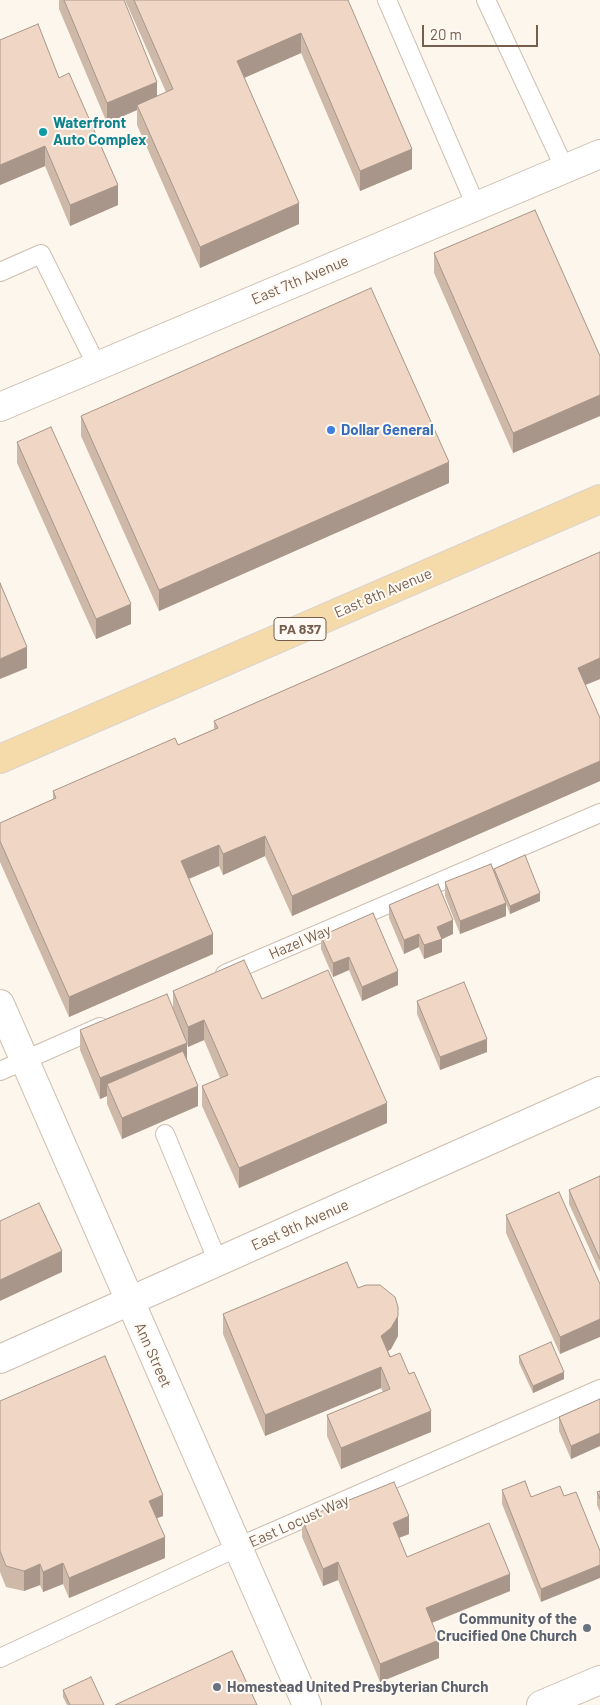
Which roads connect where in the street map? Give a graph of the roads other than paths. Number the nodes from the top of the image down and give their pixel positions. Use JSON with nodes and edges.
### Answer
{"nodes":[{"id":1,"x":387,"y":0,"type":"edge"},
{"id":2,"x":486,"y":0,"type":"edge"},
{"id":3,"x":600,"y":154,"type":"edge"},
{"id":4,"x":565,"y":168,"type":"junction"},
{"id":5,"x":476,"y":206,"type":"junction"},
{"id":6,"x":0,"y":272,"type":"edge"},
{"id":7,"x":97,"y":366,"type":"junction"},
{"id":8,"x":0,"y":407,"type":"edge"},
{"id":9,"x":600,"y":499,"type":"edge"},
{"id":10,"x":0,"y":759,"type":"edge"},
{"id":11,"x":600,"y":813,"type":"edge"},
{"id":12,"x":207,"y":982,"type":"edge"},
{"id":13,"x":0,"y":1004,"type":"edge"},
{"id":14,"x":116,"y":1021,"type":"edge"},
{"id":15,"x":24,"y":1060,"type":"junction"},
{"id":16,"x":0,"y":1071,"type":"edge"},
{"id":17,"x":600,"y":1091,"type":"edge"},
{"id":18,"x":165,"y":1134,"type":"dead end"},
{"id":19,"x":218,"y":1262,"type":"junction"},
{"id":20,"x":130,"y":1301,"type":"junction"},
{"id":21,"x":0,"y":1360,"type":"edge"},
{"id":22,"x":600,"y":1389,"type":"edge"},
{"id":23,"x":238,"y":1547,"type":"junction"},
{"id":24,"x":0,"y":1658,"type":"edge"},
{"id":25,"x":600,"y":1680,"type":"edge"},
{"id":26,"x":307,"y":1705,"type":"edge"},
{"id":27,"x":541,"y":1705,"type":"edge"}],
"edges":[{"from":1,"to":5,"type":"lane"},
{"from":2,"to":4,"type":"lane"},
{"from":3,"to":4,"type":"street","name":"East 7th Avenue"},
{"from":4,"to":5,"type":"street","name":"East 7th Avenue"},
{"from":5,"to":7,"type":"street","name":"East 7th Avenue"},
{"from":6,"to":7,"type":"lane"},
{"from":7,"to":8,"type":"street","name":"East 7th Avenue"},
{"from":9,"to":10,"type":"main road","name":"East 8th Avenue","number":"PA 837"},
{"from":11,"to":12,"type":"lane","name":"Hazel Way"},
{"from":13,"to":15,"type":"street","name":"Ann Street"},
{"from":14,"to":15,"type":"lane"},
{"from":15,"to":16,"type":"lane"},
{"from":15,"to":20,"type":"street","name":"Ann Street"},
{"from":17,"to":19,"type":"street","name":"East 9th Avenue"},
{"from":18,"to":19,"type":"lane"},
{"from":19,"to":20,"type":"street","name":"East 9th Avenue"},
{"from":20,"to":21,"type":"street","name":"East 9th Avenue"},
{"from":20,"to":23,"type":"street","name":"Ann Street"},
{"from":22,"to":23,"type":"lane","name":"East Locust Way"},
{"from":23,"to":24,"type":"lane","name":"East Locust Way"},
{"from":23,"to":26,"type":"street","name":"Ann Street"},
{"from":25,"to":27,"type":"street"}]}
